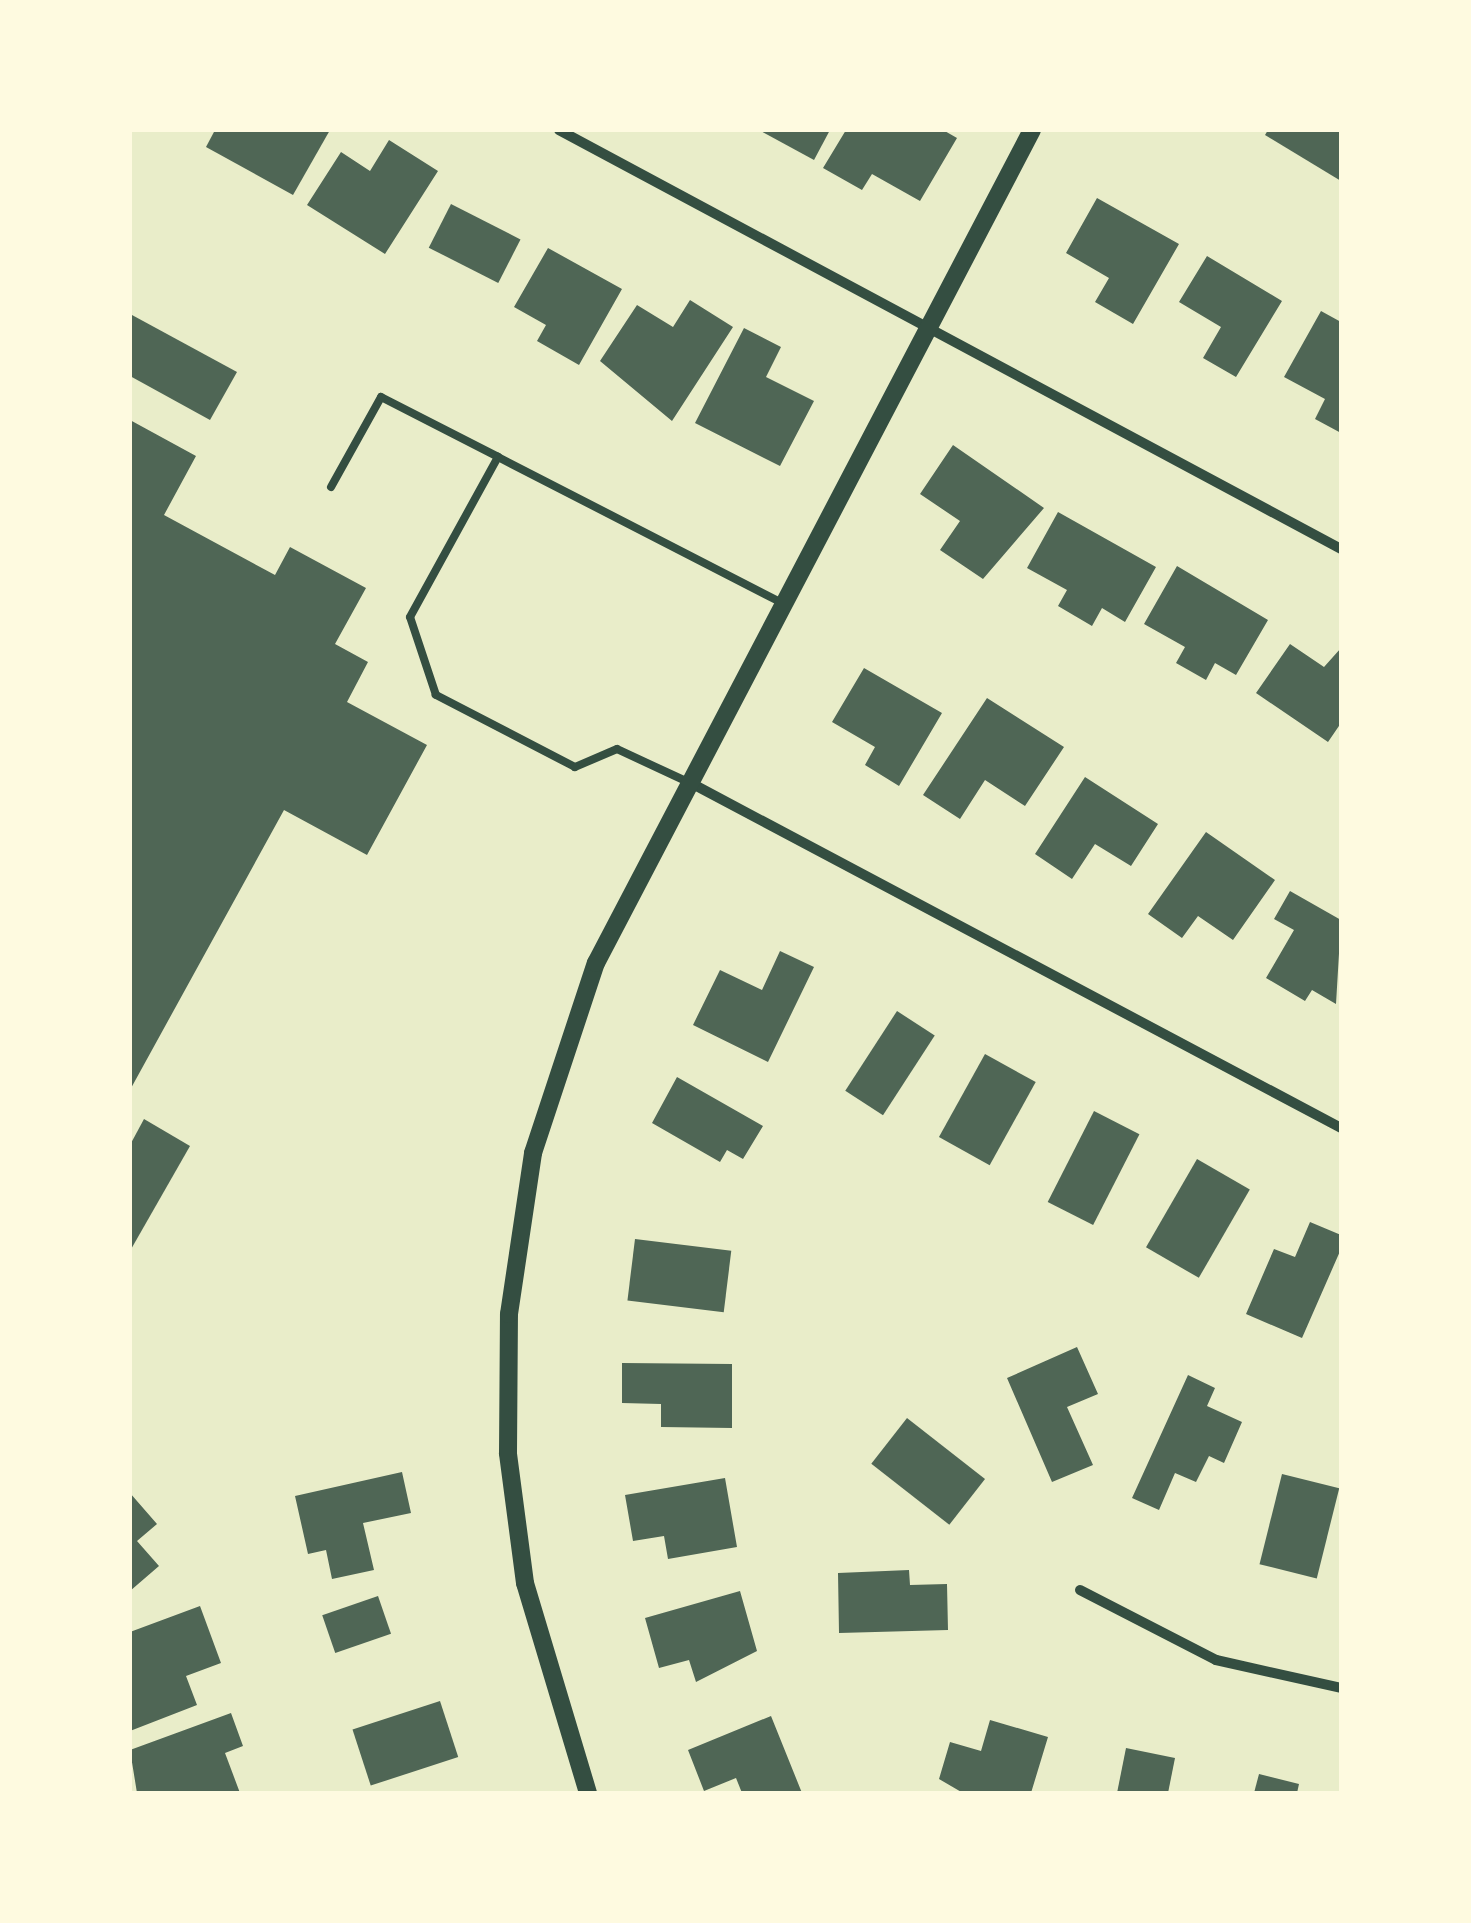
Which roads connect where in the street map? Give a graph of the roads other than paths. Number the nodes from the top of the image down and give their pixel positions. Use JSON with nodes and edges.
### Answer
{"nodes":[{"id":1,"x":560,"y":130,"type":"edge"},
{"id":2,"x":1032,"y":130,"type":"edge"},
{"id":3,"x":928,"y":326,"type":"junction"},
{"id":4,"x":498,"y":457,"type":"junction"},
{"id":5,"x":331,"y":486,"type":"dead end"},
{"id":6,"x":1341,"y":549,"type":"edge"},
{"id":7,"x":782,"y":603,"type":"junction"},
{"id":8,"x":688,"y":782,"type":"junction"},
{"id":9,"x":1341,"y":1128,"type":"edge"},
{"id":10,"x":1080,"y":1590,"type":"dead end"},
{"id":11,"x":1341,"y":1688,"type":"edge"},
{"id":12,"x":588,"y":1793,"type":"edge"}],
"edges":[{"from":1,"to":3,"type":"street"},
{"from":2,"to":3,"type":"street"},
{"from":3,"to":6,"type":"street"},
{"from":3,"to":7,"type":"street"},
{"from":4,"to":5,"type":"lane"},
{"from":4,"to":7,"type":"lane"},
{"from":4,"to":8,"type":"lane"},
{"from":7,"to":8,"type":"street"},
{"from":8,"to":9,"type":"street"},
{"from":8,"to":12,"type":"street"},
{"from":10,"to":11,"type":"street"}]}
